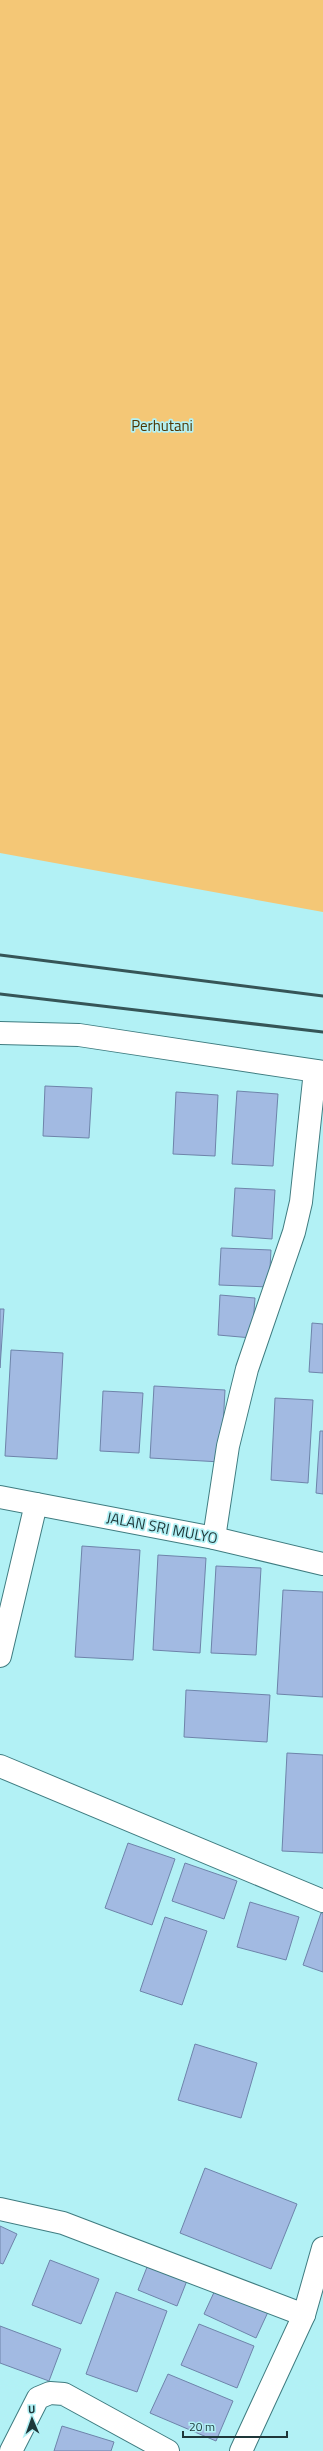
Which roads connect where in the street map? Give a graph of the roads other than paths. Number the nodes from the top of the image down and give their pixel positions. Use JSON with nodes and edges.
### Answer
{"nodes":[{"id":1,"x":0,"y":1032,"type":"edge"},
{"id":2,"x":319,"y":1072,"type":"edge"},
{"id":3,"x":0,"y":1497,"type":"edge"},
{"id":4,"x":36,"y":1504,"type":"junction"},
{"id":5,"x":214,"y":1538,"type":"junction"},
{"id":6,"x":323,"y":1564,"type":"edge"},
{"id":7,"x":0,"y":1656,"type":"edge"},
{"id":8,"x":0,"y":1766,"type":"edge"},
{"id":9,"x":323,"y":1901,"type":"edge"},
{"id":10,"x":0,"y":2209,"type":"edge"},
{"id":11,"x":323,"y":2248,"type":"edge"},
{"id":12,"x":304,"y":2315,"type":"junction"},
{"id":13,"x":11,"y":2451,"type":"edge"},
{"id":14,"x":168,"y":2451,"type":"edge"},
{"id":15,"x":241,"y":2451,"type":"edge"}],
"edges":[{"from":1,"to":2,"type":"street"},
{"from":2,"to":5,"type":"street"},
{"from":3,"to":4,"type":"street","name":"JALAN SRI MULYO"},
{"from":4,"to":5,"type":"street","name":"JALAN SRI MULYO"},
{"from":4,"to":7,"type":"street"},
{"from":5,"to":6,"type":"street","name":"JALAN SRI MULYO"},
{"from":8,"to":9,"type":"street"},
{"from":10,"to":12,"type":"street"},
{"from":11,"to":12,"type":"street"},
{"from":12,"to":15,"type":"street"},
{"from":13,"to":14,"type":"street"}]}
